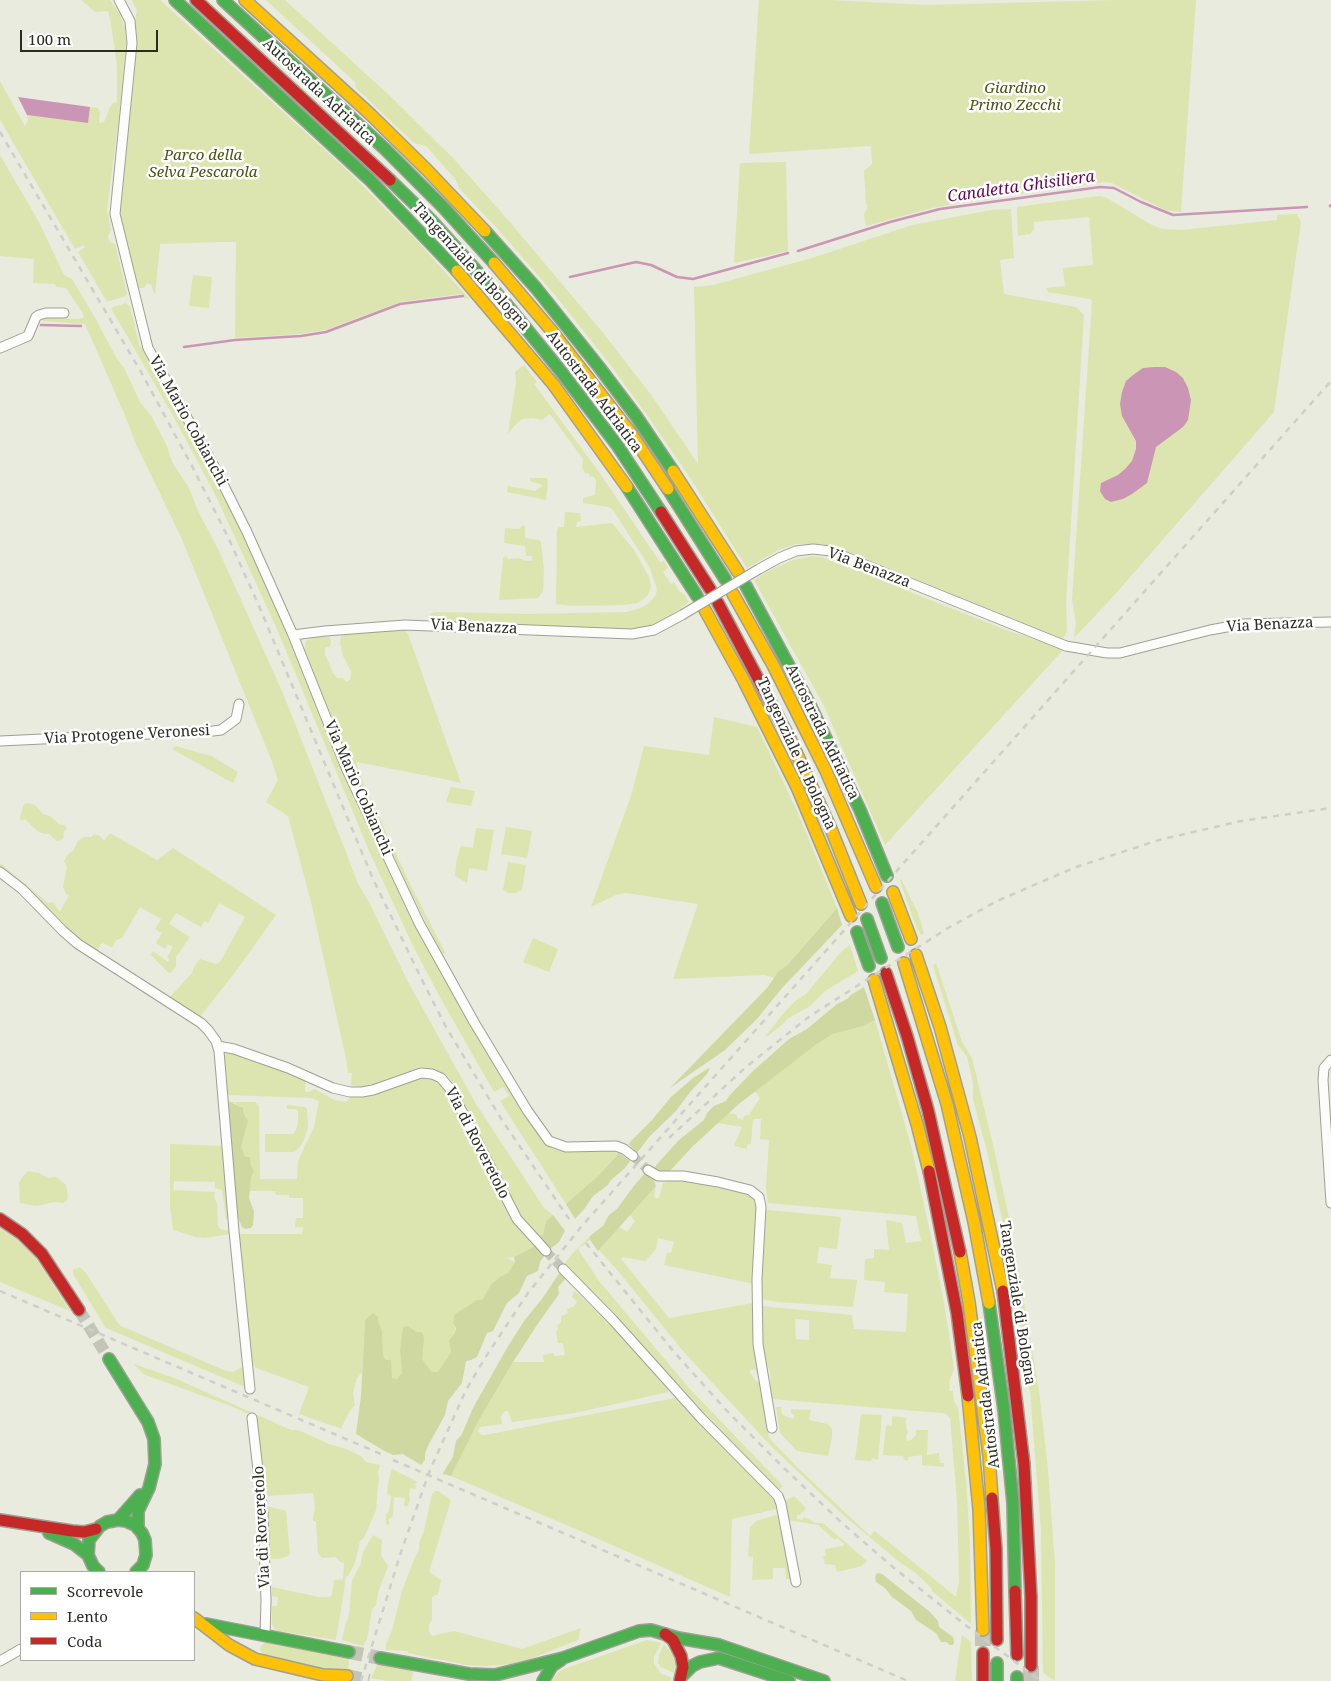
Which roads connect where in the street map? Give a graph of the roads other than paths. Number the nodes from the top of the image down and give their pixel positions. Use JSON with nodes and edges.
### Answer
{"nodes":[{"id":1,"x":119,"y":0,"type":"edge"},
{"id":2,"x":175,"y":0,"type":"edge"},
{"id":3,"x":196,"y":0,"type":"edge"},
{"id":4,"x":223,"y":0,"type":"edge"},
{"id":5,"x":245,"y":0,"type":"edge"},
{"id":6,"x":64,"y":313,"type":"dead end"},
{"id":7,"x":0,"y":348,"type":"edge"},
{"id":8,"x":738,"y":572,"type":"dead end"},
{"id":9,"x":725,"y":579,"type":"dead end"},
{"id":10,"x":746,"y":586,"type":"dead end"},
{"id":11,"x":710,"y":589,"type":"dead end"},
{"id":12,"x":734,"y":594,"type":"dead end"},
{"id":13,"x":697,"y":596,"type":"dead end"},
{"id":14,"x":718,"y":603,"type":"dead end"},
{"id":15,"x":705,"y":610,"type":"dead end"},
{"id":16,"x":1331,"y":622,"type":"edge"},
{"id":17,"x":293,"y":636,"type":"junction"},
{"id":18,"x":239,"y":704,"type":"dead end"},
{"id":19,"x":0,"y":741,"type":"edge"},
{"id":20,"x":0,"y":872,"type":"edge"},
{"id":21,"x":887,"y":876,"type":"dead end"},
{"id":22,"x":876,"y":887,"type":"dead end"},
{"id":23,"x":893,"y":892,"type":"dead end"},
{"id":24,"x":882,"y":903,"type":"dead end"},
{"id":25,"x":861,"y":904,"type":"dead end"},
{"id":26,"x":850,"y":916,"type":"dead end"},
{"id":27,"x":867,"y":919,"type":"dead end"},
{"id":28,"x":856,"y":932,"type":"dead end"},
{"id":29,"x":910,"y":939,"type":"dead end"},
{"id":30,"x":898,"y":947,"type":"dead end"},
{"id":31,"x":916,"y":955,"type":"dead end"},
{"id":32,"x":881,"y":958,"type":"dead end"},
{"id":33,"x":904,"y":963,"type":"dead end"},
{"id":34,"x":869,"y":966,"type":"dead end"},
{"id":35,"x":886,"y":972,"type":"dead end"},
{"id":36,"x":874,"y":980,"type":"dead end"},
{"id":37,"x":218,"y":1046,"type":"junction"},
{"id":38,"x":1331,"y":1060,"type":"edge"},
{"id":39,"x":633,"y":1156,"type":"tunnel mouth"},
{"id":40,"x":648,"y":1170,"type":"tunnel mouth"},
{"id":41,"x":1331,"y":1203,"type":"edge"},
{"id":42,"x":0,"y":1219,"type":"edge"},
{"id":43,"x":546,"y":1251,"type":"tunnel mouth"},
{"id":44,"x":563,"y":1269,"type":"tunnel mouth"},
{"id":45,"x":79,"y":1310,"type":"tunnel mouth"},
{"id":46,"x":109,"y":1359,"type":"tunnel mouth"},
{"id":47,"x":250,"y":1389,"type":"dead end"},
{"id":48,"x":252,"y":1418,"type":"dead end"},
{"id":49,"x":772,"y":1428,"type":"dead end"},
{"id":50,"x":153,"y":1474,"type":"junction"},
{"id":51,"x":0,"y":1520,"type":"edge"},
{"id":52,"x":118,"y":1520,"type":"junction"},
{"id":53,"x":32,"y":1526,"type":"junction"},
{"id":54,"x":138,"y":1528,"type":"junction"},
{"id":55,"x":96,"y":1529,"type":"junction"},
{"id":56,"x":88,"y":1555,"type":"junction"},
{"id":57,"x":142,"y":1570,"type":"edge"},
{"id":58,"x":97,"y":1571,"type":"edge"},
{"id":59,"x":796,"y":1582,"type":"dead end"},
{"id":60,"x":195,"y":1619,"type":"edge"},
{"id":61,"x":983,"y":1630,"type":"tunnel mouth"},
{"id":62,"x":664,"y":1633,"type":"junction"},
{"id":63,"x":265,"y":1636,"type":"junction"},
{"id":64,"x":997,"y":1640,"type":"dead end"},
{"id":65,"x":20,"y":1650,"type":"edge"},
{"id":66,"x":349,"y":1652,"type":"tunnel mouth"},
{"id":67,"x":983,"y":1653,"type":"tunnel mouth"},
{"id":68,"x":1018,"y":1655,"type":"dead end"},
{"id":69,"x":380,"y":1658,"type":"tunnel mouth"},
{"id":70,"x":564,"y":1658,"type":"junction"},
{"id":71,"x":0,"y":1661,"type":"edge"},
{"id":72,"x":997,"y":1663,"type":"dead end"},
{"id":73,"x":1031,"y":1666,"type":"tunnel mouth"},
{"id":74,"x":347,"y":1676,"type":"dead end"},
{"id":75,"x":680,"y":1678,"type":"edge"},
{"id":76,"x":543,"y":1681,"type":"edge"},
{"id":77,"x":789,"y":1681,"type":"edge"},
{"id":78,"x":824,"y":1681,"type":"edge"},
{"id":79,"x":983,"y":1681,"type":"edge"},
{"id":80,"x":997,"y":1681,"type":"edge"}],
"edges":[{"from":1,"to":17,"type":"street","name":"Via Mario Cobianchi"},
{"from":2,"to":13,"type":"main road","name":"Tangenziale di Bologna"},
{"from":3,"to":11,"type":"main road","name":"Autostrada Adriatica"},
{"from":4,"to":9,"type":"main road","name":"Autostrada Adriatica"},
{"from":5,"to":8,"type":"main road"},
{"from":6,"to":7,"type":"street"},
{"from":10,"to":21,"type":"main road"},
{"from":12,"to":22,"type":"main road","name":"Autostrada Adriatica"},
{"from":14,"to":25,"type":"main road","name":"Autostrada Adriatica"},
{"from":15,"to":26,"type":"main road","name":"Tangenziale di Bologna"},
{"from":16,"to":17,"type":"street","name":"Via Benazza","bridge":true},
{"from":17,"to":39,"type":"street","name":"Via Mario Cobianchi"},
{"from":18,"to":19,"type":"street","name":"Via Protogene Veronesi"},
{"from":20,"to":37,"type":"street"},
{"from":23,"to":29,"type":"main road"},
{"from":24,"to":30,"type":"main road"},
{"from":27,"to":32,"type":"main road"},
{"from":28,"to":34,"type":"main road"},
{"from":31,"to":73,"type":"main road","name":"Tangenziale di Bologna"},
{"from":33,"to":68,"type":"main road","name":"Autostrada Adriatica"},
{"from":35,"to":64,"type":"main road","name":"Autostrada Adriatica"},
{"from":36,"to":61,"type":"main road"},
{"from":37,"to":43,"type":"street","name":"Via di Roveretolo"},
{"from":37,"to":47,"type":"street"},
{"from":38,"to":41,"type":"street"},
{"from":40,"to":49,"type":"street"},
{"from":42,"to":45,"type":"main road"},
{"from":44,"to":59,"type":"street"},
{"from":46,"to":50,"type":"main road"},
{"from":48,"to":63,"type":"street","name":"Via di Roveretolo"},
{"from":50,"to":52,"type":"main road"},
{"from":50,"to":54,"type":"main road"},
{"from":51,"to":53,"type":"main road"},
{"from":52,"to":54,"type":"main road"},
{"from":52,"to":55,"type":"main road"},
{"from":53,"to":55,"type":"main road"},
{"from":53,"to":56,"type":"main road"},
{"from":54,"to":57,"type":"main road"},
{"from":55,"to":56,"type":"main road"},
{"from":56,"to":58,"type":"main road"},
{"from":60,"to":63,"type":"main road"},
{"from":60,"to":74,"type":"main road"},
{"from":62,"to":70,"type":"main road"},
{"from":62,"to":75,"type":"main road"},
{"from":62,"to":78,"type":"main road"},
{"from":63,"to":66,"type":"main road"},
{"from":65,"to":71,"type":"street"},
{"from":67,"to":79,"type":"main road"},
{"from":69,"to":70,"type":"main road"},
{"from":70,"to":76,"type":"main road"},
{"from":72,"to":80,"type":"main road"},
{"from":75,"to":77,"type":"main road"}]}
